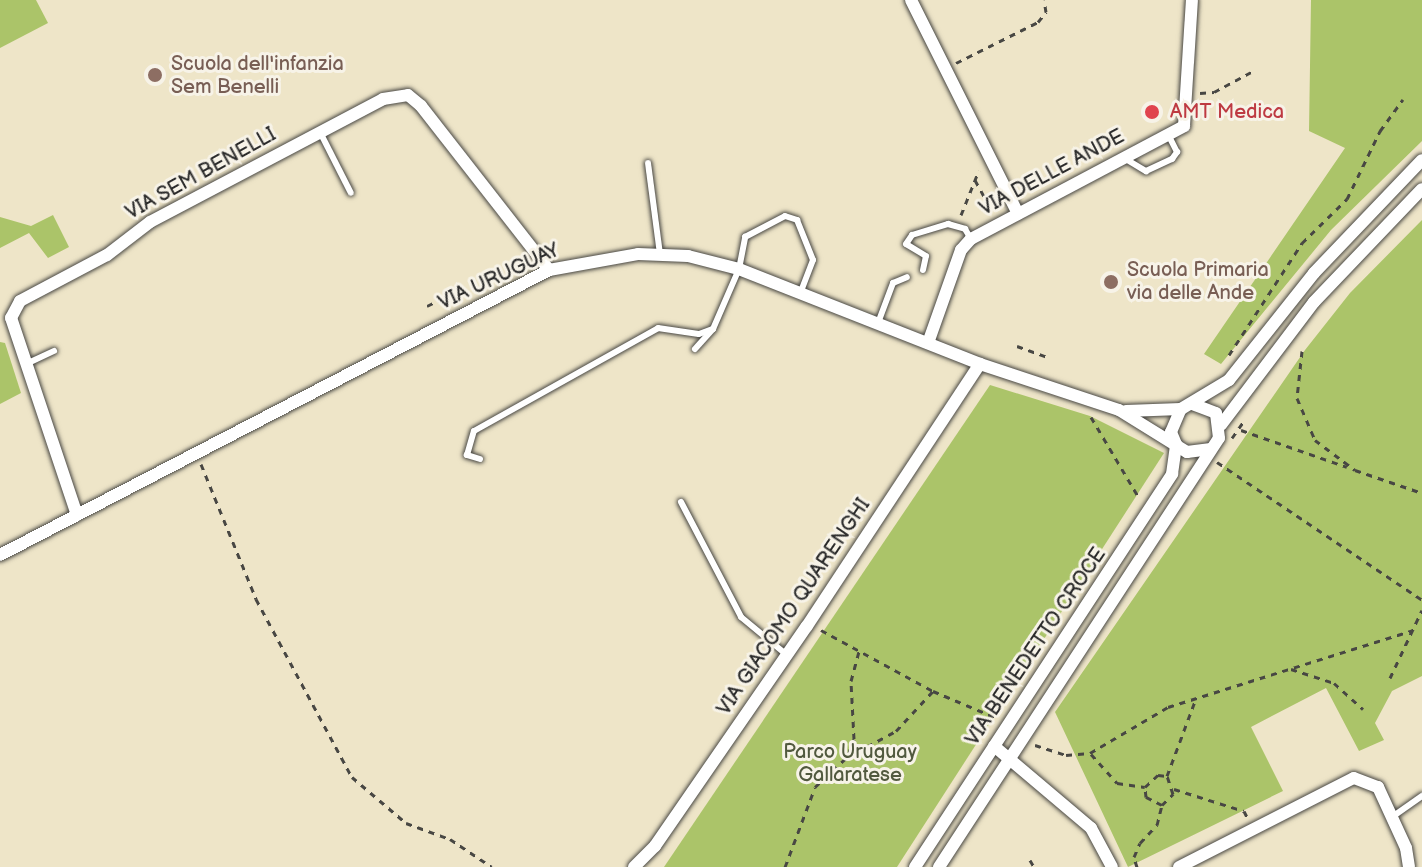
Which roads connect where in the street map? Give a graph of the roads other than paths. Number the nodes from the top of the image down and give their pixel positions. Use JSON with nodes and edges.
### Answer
{"nodes":[{"id":1,"x":911,"y":0,"type":"edge"},
{"id":2,"x":1192,"y":0,"type":"edge"},
{"id":3,"x":320,"y":132,"type":"junction"},
{"id":4,"x":1168,"y":134,"type":"junction"},
{"id":5,"x":1124,"y":158,"type":"junction"},
{"id":6,"x":1422,"y":160,"type":"edge"},
{"id":7,"x":648,"y":163,"type":"dead end"},
{"id":8,"x":1422,"y":189,"type":"edge"},
{"id":9,"x":351,"y":193,"type":"dead end"},
{"id":10,"x":1018,"y":214,"type":"junction"},
{"id":11,"x":971,"y":239,"type":"junction"},
{"id":12,"x":660,"y":254,"type":"junction"},
{"id":13,"x":739,"y":269,"type":"junction"},
{"id":14,"x":549,"y":270,"type":"junction"},
{"id":15,"x":923,"y":270,"type":"dead end"},
{"id":16,"x":907,"y":277,"type":"dead end"},
{"id":17,"x":800,"y":292,"type":"junction"},
{"id":18,"x":6,"y":319,"type":"edge"},
{"id":19,"x":878,"y":323,"type":"junction"},
{"id":20,"x":713,"y":329,"type":"junction"},
{"id":21,"x":928,"y":343,"type":"junction"},
{"id":22,"x":695,"y":349,"type":"dead end"},
{"id":23,"x":54,"y":351,"type":"dead end"},
{"id":24,"x":26,"y":364,"type":"junction"},
{"id":25,"x":980,"y":364,"type":"junction"},
{"id":26,"x":1187,"y":406,"type":"junction"},
{"id":27,"x":1119,"y":410,"type":"junction"},
{"id":28,"x":1221,"y":425,"type":"junction"},
{"id":29,"x":1176,"y":444,"type":"junction"},
{"id":30,"x":1211,"y":449,"type":"junction"},
{"id":31,"x":480,"y":459,"type":"dead end"},
{"id":32,"x":681,"y":502,"type":"dead end"},
{"id":33,"x":77,"y":515,"type":"junction"},
{"id":34,"x":0,"y":555,"type":"edge"},
{"id":35,"x":787,"y":655,"type":"junction"},
{"id":36,"x":994,"y":746,"type":"junction"},
{"id":37,"x":1012,"y":758,"type":"junction"},
{"id":38,"x":1422,"y":796,"type":"edge"},
{"id":39,"x":1392,"y":817,"type":"junction"},
{"id":40,"x":634,"y":867,"type":"edge"},
{"id":41,"x":915,"y":867,"type":"edge"},
{"id":42,"x":939,"y":867,"type":"edge"},
{"id":43,"x":1112,"y":867,"type":"edge"},
{"id":44,"x":1179,"y":867,"type":"edge"},
{"id":45,"x":1409,"y":867,"type":"edge"}],
"edges":[{"from":1,"to":10,"type":"street"},
{"from":2,"to":4,"type":"street"},
{"from":3,"to":9,"type":"lane"},
{"from":3,"to":14,"type":"street","name":"VIA SEM BENELLI"},
{"from":3,"to":18,"type":"street","name":"VIA SEM BENELLI"},
{"from":4,"to":5,"type":"street","name":"VIA DELLE ANDE"},
{"from":4,"to":5,"type":"lane"},
{"from":5,"to":10,"type":"street","name":"VIA DELLE ANDE"},
{"from":6,"to":26,"type":"street"},
{"from":7,"to":12,"type":"lane"},
{"from":8,"to":28,"type":"street"},
{"from":10,"to":11,"type":"street","name":"VIA DELLE ANDE"},
{"from":11,"to":15,"type":"lane"},
{"from":11,"to":21,"type":"street","name":"VIA DELLE ANDE"},
{"from":12,"to":13,"type":"street","name":"VIA URUGUAY"},
{"from":12,"to":14,"type":"street","name":"VIA URUGUAY"},
{"from":13,"to":17,"type":"street","name":"VIA URUGUAY"},
{"from":13,"to":17,"type":"lane"},
{"from":13,"to":20,"type":"lane"},
{"from":14,"to":33,"type":"street","name":"VIA URUGUAY"},
{"from":16,"to":19,"type":"lane"},
{"from":17,"to":19,"type":"street","name":"VIA URUGUAY"},
{"from":18,"to":24,"type":"street","name":"VIA SEM BENELLI"},
{"from":19,"to":21,"type":"street","name":"VIA URUGUAY"},
{"from":20,"to":22,"type":"lane"},
{"from":20,"to":31,"type":"lane"},
{"from":21,"to":25,"type":"street","name":"VIA URUGUAY"},
{"from":23,"to":24,"type":"lane"},
{"from":24,"to":33,"type":"street","name":"VIA SEM BENELLI"},
{"from":25,"to":27,"type":"street","name":"VIA URUGUAY"},
{"from":25,"to":35,"type":"street","name":"VIA GIACOMO QUARENGHI"},
{"from":26,"to":27,"type":"street"},
{"from":26,"to":28,"type":"street"},
{"from":26,"to":29,"type":"street"},
{"from":27,"to":29,"type":"street","name":"VIA URUGUAY"},
{"from":28,"to":30,"type":"street"},
{"from":29,"to":30,"type":"street"},
{"from":29,"to":36,"type":"street","name":"VIA BENEDETTO CROCE"},
{"from":30,"to":37,"type":"street","name":"VIA BENEDETTO CROCE"},
{"from":32,"to":35,"type":"lane"},
{"from":33,"to":34,"type":"street","name":"VIA URUGUAY"},
{"from":35,"to":40,"type":"street","name":"VIA GIACOMO QUARENGHI"},
{"from":36,"to":37,"type":"street"},
{"from":36,"to":41,"type":"street","name":"VIA BENEDETTO CROCE"},
{"from":37,"to":42,"type":"street","name":"VIA BENEDETTO CROCE"},
{"from":37,"to":43,"type":"street"},
{"from":38,"to":39,"type":"lane"},
{"from":39,"to":44,"type":"street"},
{"from":39,"to":45,"type":"street"}]}
